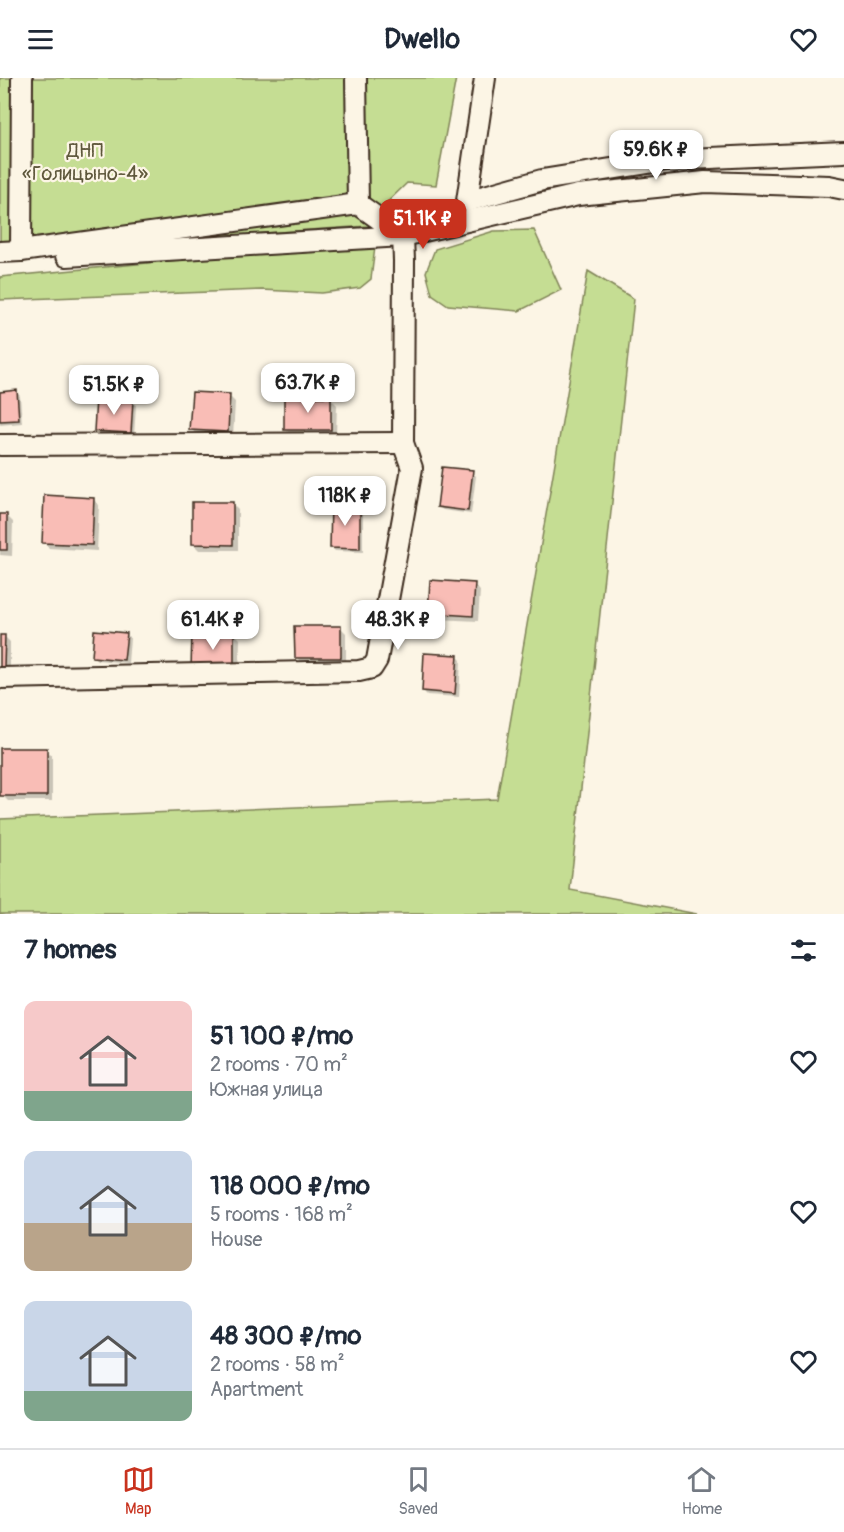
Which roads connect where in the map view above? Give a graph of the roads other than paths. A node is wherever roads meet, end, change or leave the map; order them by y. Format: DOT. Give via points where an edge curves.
graph roads {
  1 [pos="22,78"];
  2 [pos="356,78"];
  3 [pos="485,78"];
  4 [pos="844,152"];
  5 [pos="844,189"];
  6 [pos="358,204"];
  7 [pos="403,236"];
  8 [pos="21,251"];
  9 [pos="0,252"];
  10 [pos="0,261"];
  11 [pos="403,443"];
  12 [pos="0,445"];
  13 [pos="0,678"];
  1 -- 8 [label="street"];
  2 -- 6 [label="street"];
  3 -- 4 [label="street" via="467,201 542,180 667,160"];
  5 -- 7 [label="street" via="705,182 578,195"];
  6 -- 7 [label="street"];
  6 -- 8 [label="street"];
  7 -- 10 [label="street"];
  7 -- 11 [label="street"];
  8 -- 9 [label="street"];
  11 -- 12 [label="street"];
  11 -- 13 [label="street" via="411,468 377,660 372,668"];
}
